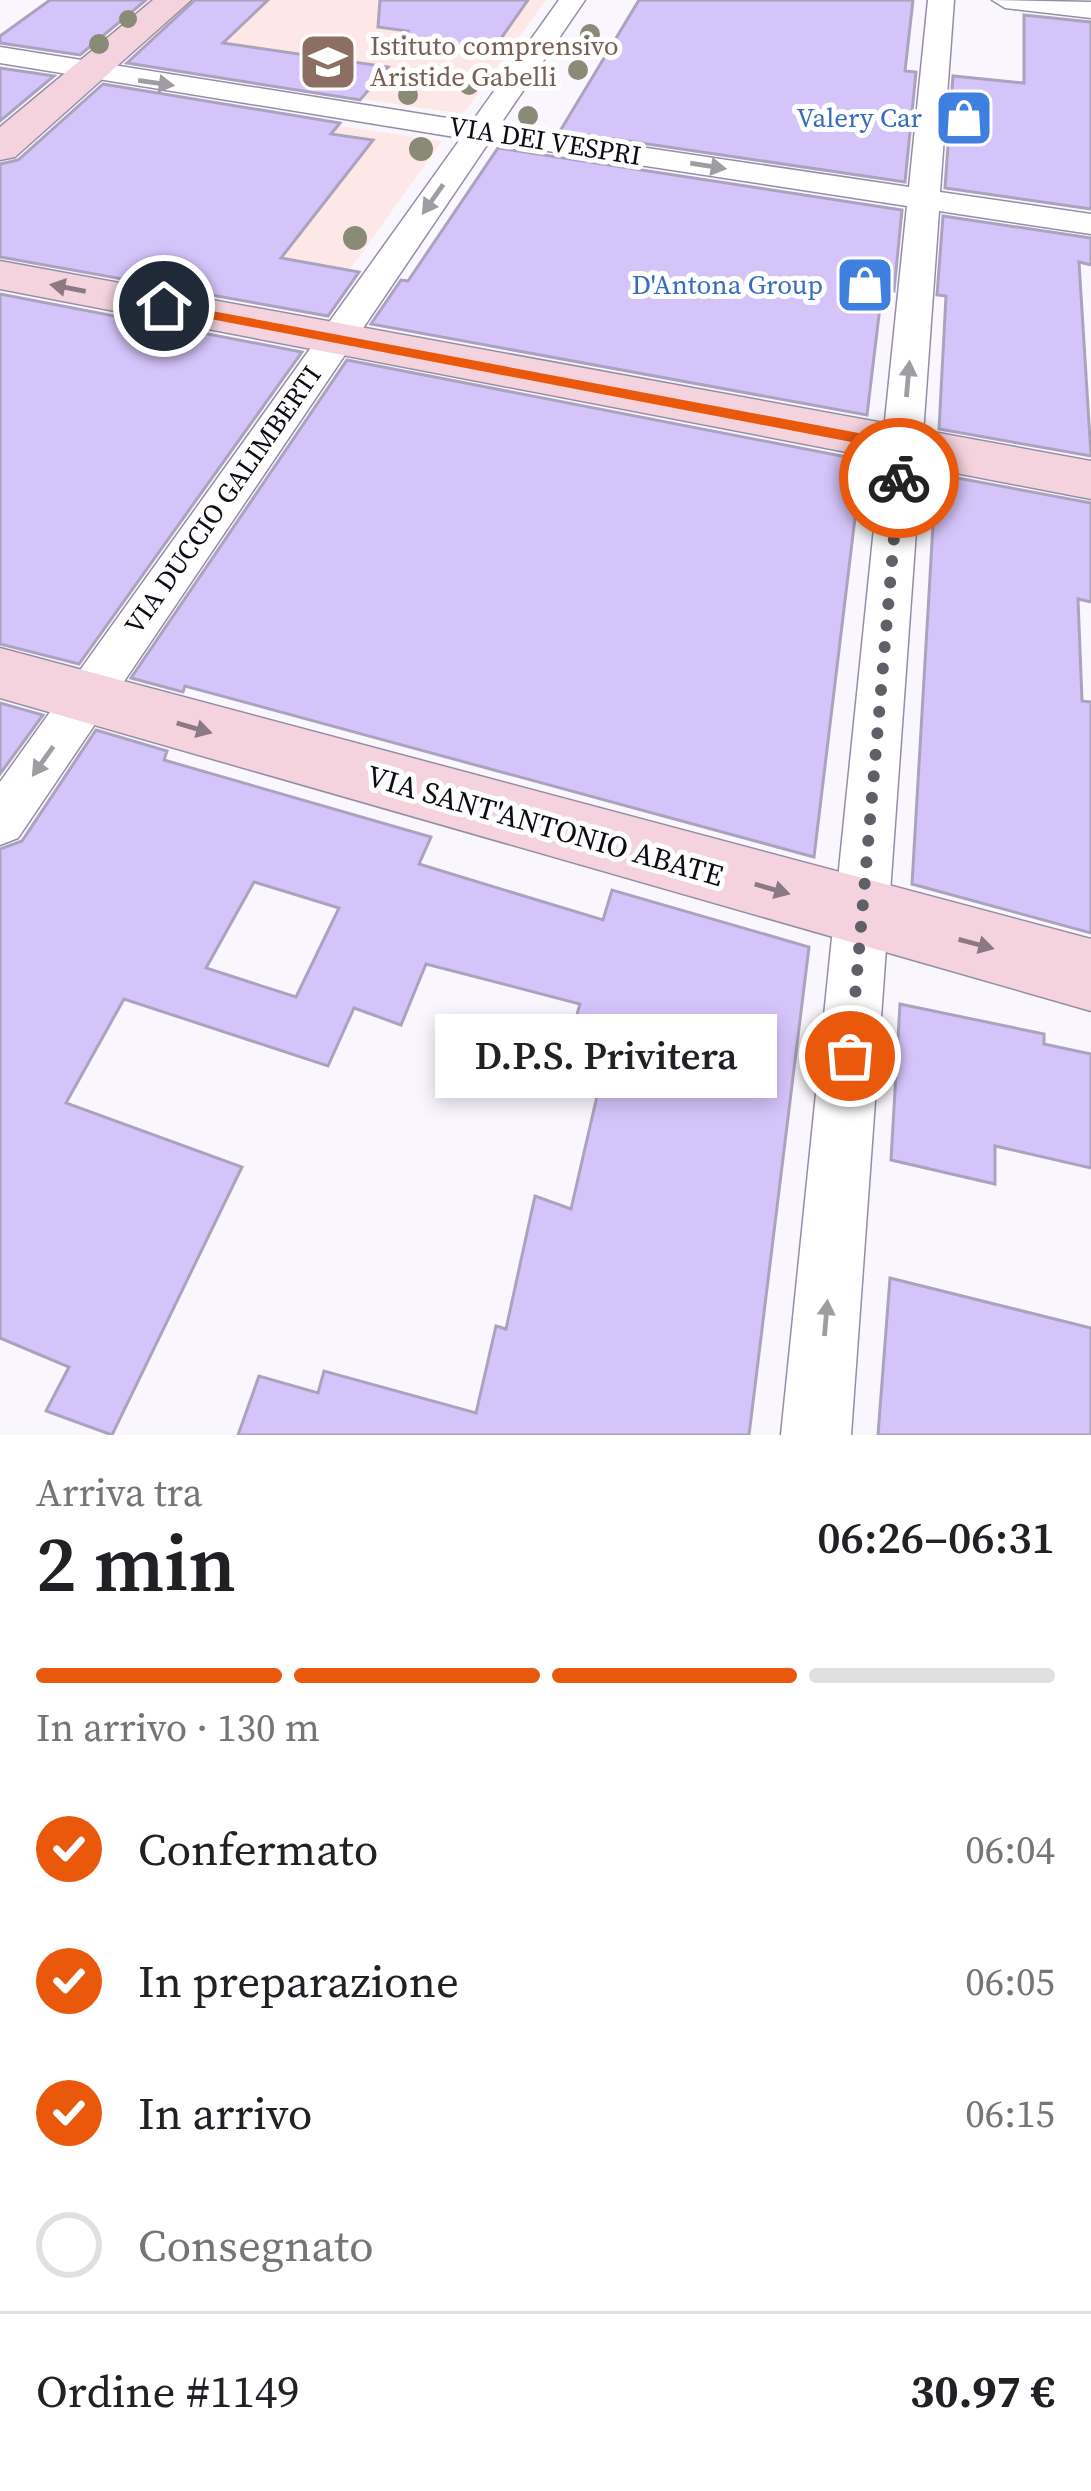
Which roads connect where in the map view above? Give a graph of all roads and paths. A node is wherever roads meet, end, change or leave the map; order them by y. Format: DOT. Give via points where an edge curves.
graph roads {
  1 [pos="173,0"];
  2 [pos="572,0"];
  3 [pos="941,0"];
  4 [pos="1005,0"];
  5 [pos="1091,10"];
  6 [pos="0,56"];
  7 [pos="87,74"];
  8 [pos="482,131"];
  9 [pos="0,148"];
  10 [pos="925,199"];
  11 [pos="1091,224"];
  12 [pos="0,275"];
  13 [pos="335,338"];
  14 [pos="901,446"];
  15 [pos="1091,480"];
  16 [pos="0,674"];
  17 [pos="86,698"];
  18 [pos="0,823"];
  19 [pos="863,914"];
  20 [pos="1091,975"];
  21 [pos="816,1435"];
  1 -- 7 [label="street"];
  2 -- 8 [label="street, VIA DUCCIO GALIMBERTI"];
  3 -- 10 [label="street"];
  4 -- 5 [label="street"];
  6 -- 7 [label="street, VIA DEI VESPRI"];
  7 -- 8 [label="street, VIA DEI VESPRI, one-way"];
  7 -- 9 [label="street"];
  8 -- 10 [label="street, VIA DEI VESPRI, one-way"];
  8 -- 13 [label="street, VIA DUCCIO GALIMBERTI, one-way"];
  10 -- 11 [label="street, VIA DEI VESPRI"];
  14 -- 10 [label="street, one-way"];
  13 -- 12 [label="street, one-way"];
  13 -- 14 [label="street"];
  13 -- 17 [label="street, VIA DUCCIO GALIMBERTI"];
  14 -- 15 [label="street"];
  14 -- 19 [label="street"];
  16 -- 17 [label="street, VIA SANT'ANTONIO ABATE"];
  17 -- 18 [label="street, VIA DUCCIO GALIMBERTI, one-way"];
  17 -- 19 [label="street, VIA SANT'ANTONIO ABATE, one-way"];
  19 -- 20 [label="street, VIA SANT'ANTONIO ABATE, one-way"];
  21 -- 19 [label="street, one-way"];
}
